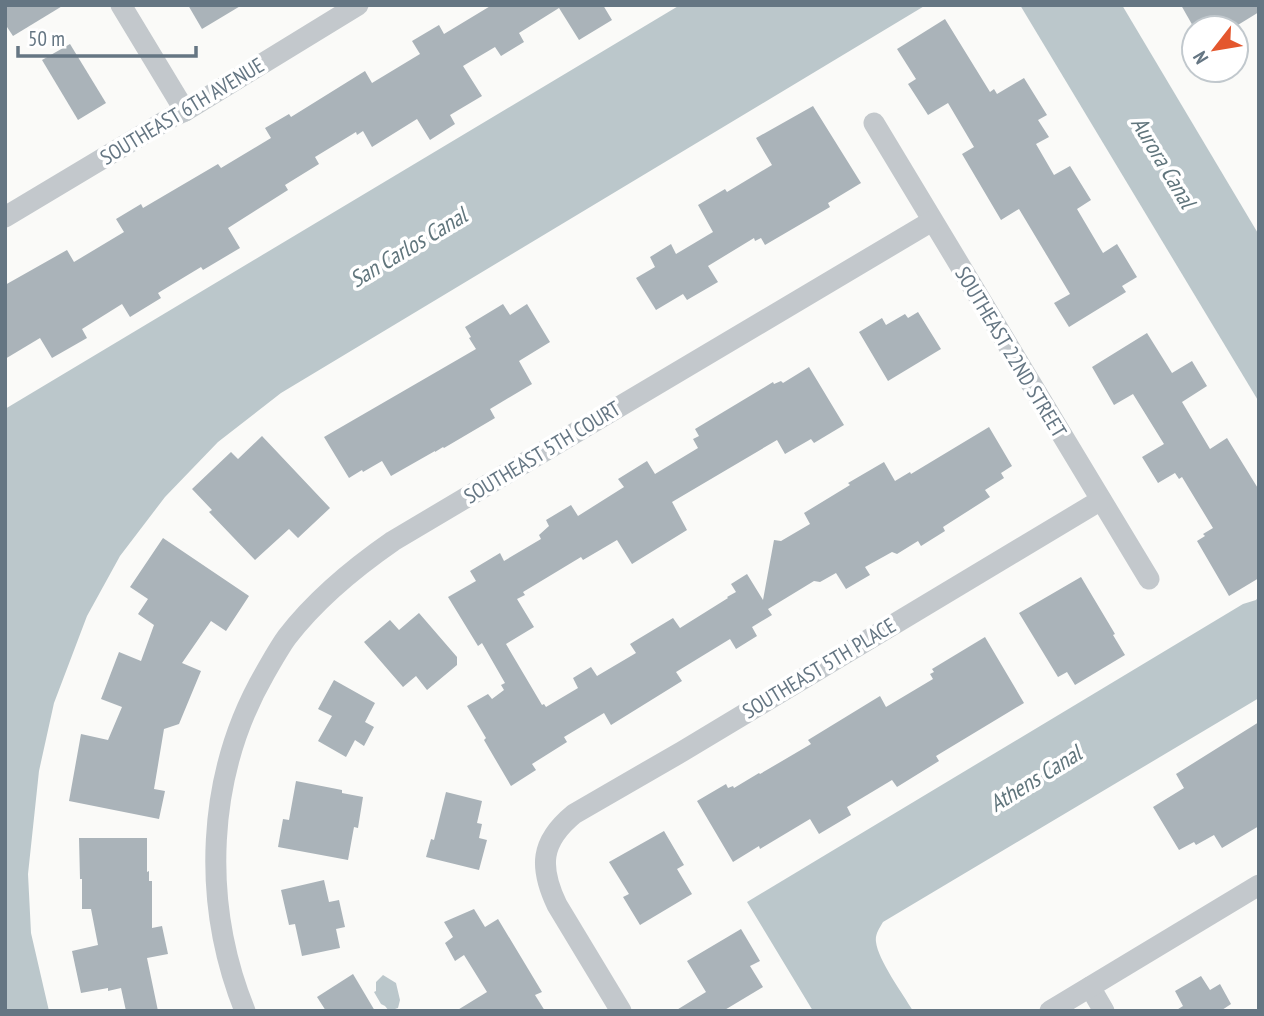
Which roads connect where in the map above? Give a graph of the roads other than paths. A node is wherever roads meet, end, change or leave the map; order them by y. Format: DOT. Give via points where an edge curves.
graph roads {
  1 [pos="121,5"];
  2 [pos="358,5"];
  3 [pos="185,111"];
  4 [pos="874,123"];
  5 [pos="5,216"];
  6 [pos="932,221"];
  7 [pos="1101,500"];
  8 [pos="1149,579"];
  9 [pos="1259,885"];
  10 [pos="1090,987"];
  11 [pos="245,1011"];
  12 [pos="621,1011"];
  13 [pos="1050,1011"];
  14 [pos="1104,1011"];
  1 -- 3 [label="street"];
  2 -- 3 [label="street, SOUTHEAST 6TH AVENUE"];
  3 -- 5 [label="street, SOUTHEAST 6TH AVENUE"];
  4 -- 6 [label="street, SOUTHEAST 22ND STREET"];
  6 -- 7 [label="street, SOUTHEAST 22ND STREET"];
  6 -- 11 [label="street, SOUTHEAST 5TH COURT" via="393,541 328,591 287,637 241,724 229,759 217,825 217,909 224,949"];
  7 -- 8 [label="street, SOUTHEAST 22ND STREET"];
  7 -- 12 [label="street, SOUTHEAST 5TH PLACE" via="574,814 554,833 545,860 549,888"];
  9 -- 10 [label="street"];
  10 -- 13 [label="street"];
  10 -- 14 [label="street"];
}
